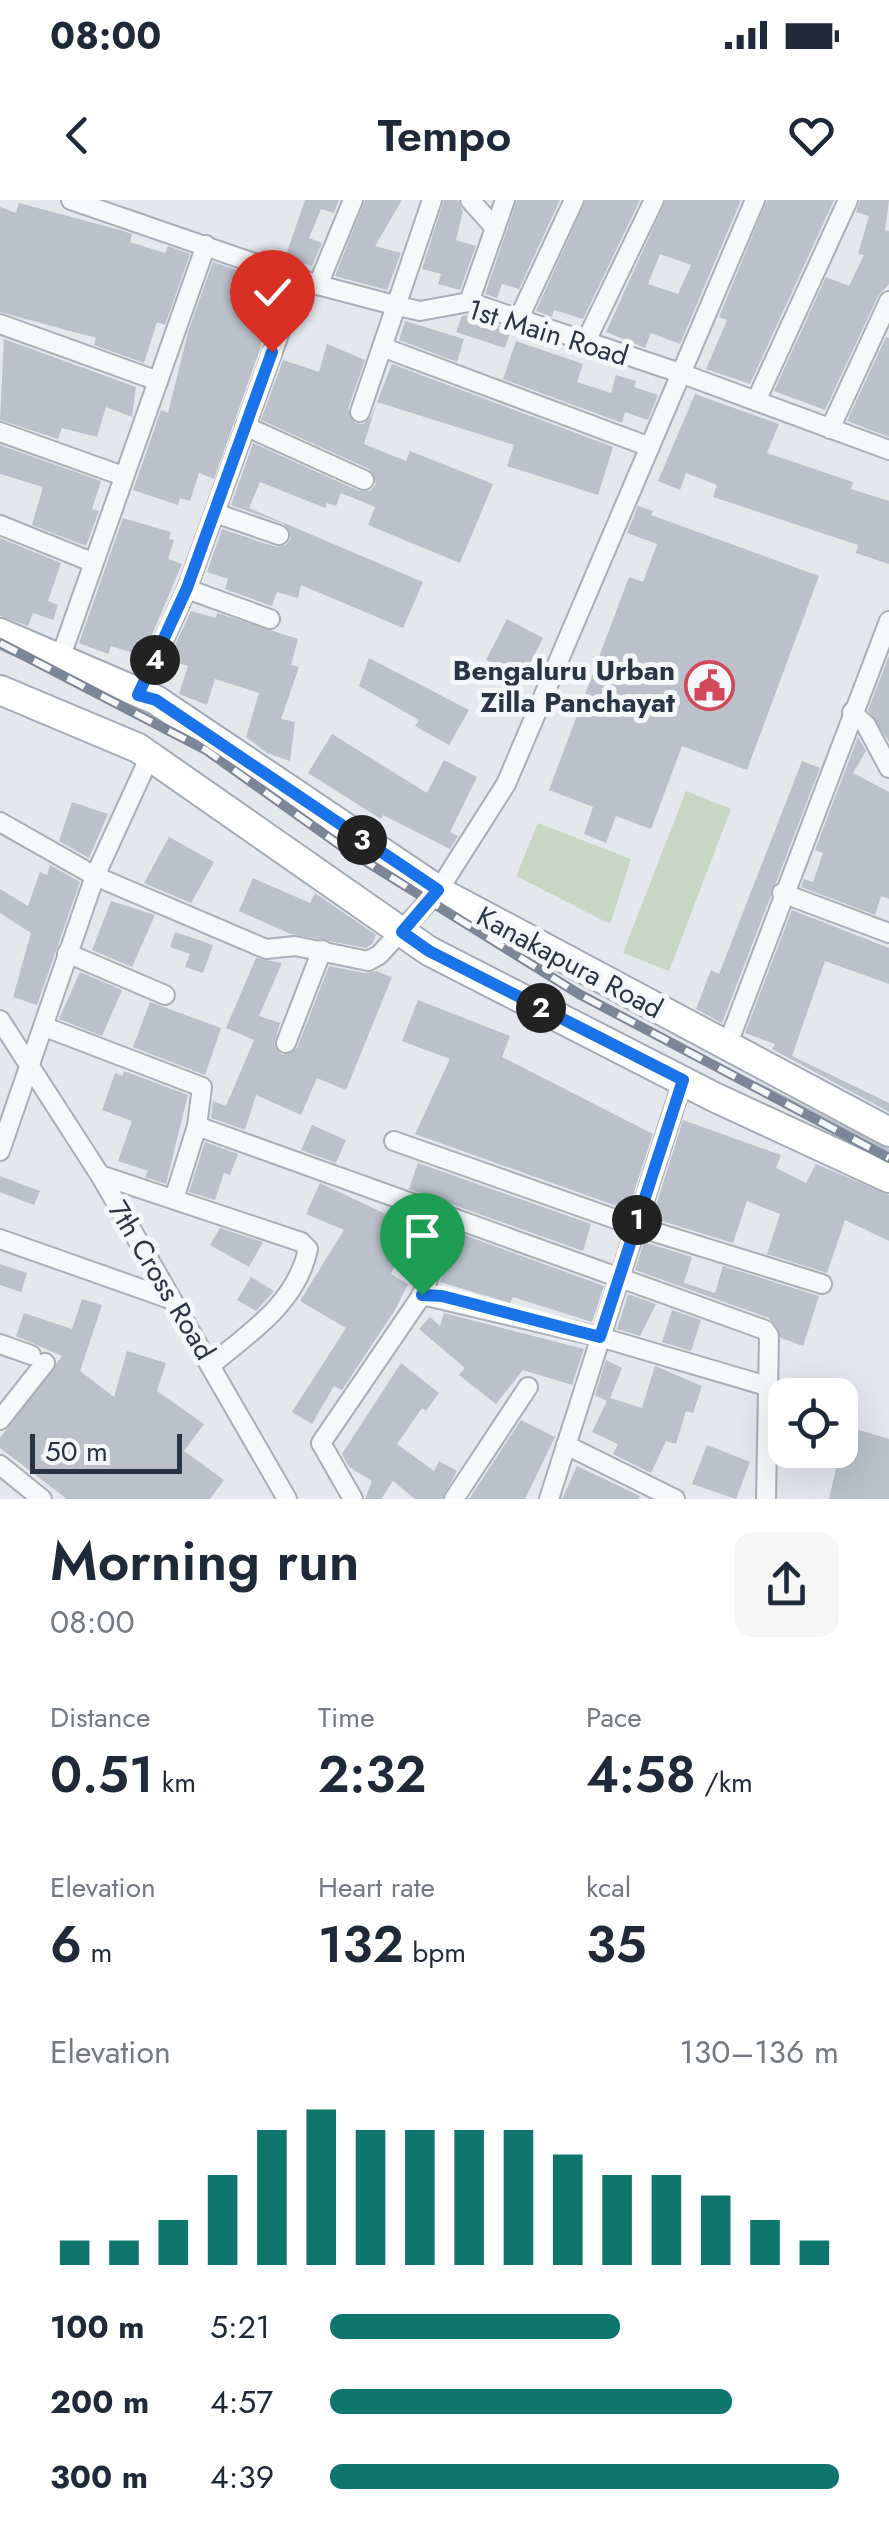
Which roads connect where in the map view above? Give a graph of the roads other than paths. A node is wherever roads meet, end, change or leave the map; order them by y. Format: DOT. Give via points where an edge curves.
graph roads {
  1 [pos="71,200"];
  2 [pos="354,200"];
  3 [pos="432,200"];
  4 [pos="470,200"];
  5 [pos="505,200"];
  6 [pos="574,200"];
  7 [pos="654,200"];
  8 [pos="755,200"];
  9 [pos="848,200"];
  10 [pos="105,205"];
  11 [pos="494,228"];
  12 [pos="206,245"];
  13 [pos="299,278"];
  14 [pos="318,285"];
  15 [pos="889,300"];
  16 [pos="469,302"];
  17 [pos="398,306"];
  18 [pos="519,318"];
  19 [pos="0,324"];
  20 [pos="586,341"];
  21 [pos="382,347"];
  22 [pos="680,373"];
  23 [pos="158,382"];
  24 [pos="756,401"];
  25 [pos="360,412"];
  26 [pos="245,426"];
  27 [pos="830,429"];
  28 [pos="0,432"];
  29 [pos="650,448"];
  30 [pos="889,450"];
  31 [pos="123,476"];
  32 [pos="364,480"];
  33 [pos="215,513"];
  34 [pos="0,526"];
  35 [pos="279,534"];
  36 [pos="92,562"];
  37 [pos="187,588"];
  38 [pos="270,619"];
  39 [pos="889,621"];
  40 [pos="0,633"];
  41 [pos="62,656"];
  42 [pos="0,690"];
  43 [pos="138,695"];
  44 [pos="852,712"];
  45 [pos="150,756"];
  46 [pos="889,768"];
  47 [pos="0,822"];
  48 [pos="95,876"];
  49 [pos="438,890"];
  50 [pos="782,894"];
  51 [pos="402,932"];
  52 [pos="889,932"];
  53 [pos="322,950"];
  54 [pos="67,953"];
  55 [pos="165,995"];
  56 [pos="0,1020"];
  57 [pos="44,1027"];
  58 [pos="286,1044"];
  59 [pos="727,1046"];
  60 [pos="31,1066"];
  61 [pos="683,1080"];
  62 [pos="196,1126"];
  63 [pos="889,1132"];
  64 [pos="394,1141"];
  65 [pos="1,1146"];
  66 [pos="100,1175"];
  67 [pos="889,1178"];
  68 [pos="174,1198"];
  69 [pos="451,1220"];
  70 [pos="636,1226"];
  71 [pos="0,1238"];
  72 [pos="618,1281"];
  73 [pos="822,1284"];
  74 [pos="422,1295"];
  75 [pos="168,1298"];
  76 [pos="600,1337"];
  77 [pos="0,1344"];
  78 [pos="212,1364"];
  79 [pos="770,1378"];
  80 [pos="768,1386"];
  81 [pos="528,1387"];
  82 [pos="0,1420"];
  83 [pos="768,1443"];
  84 [pos="566,1445"];
  85 [pos="0,1465"];
  86 [pos="38,1498"];
  87 [pos="287,1499"];
  88 [pos="352,1499"];
  89 [pos="454,1499"];
  90 [pos="549,1499"];
  91 [pos="675,1499"];
  92 [pos="766,1499"];
  1 -- 10 [label="street, 1st Main Road"];
  2 -- 14 [label="street"];
  3 -- 17 [label="street"];
  4 -- 11 [label="street"];
  5 -- 11 [label="street"];
  6 -- 18 [label="street"];
  7 -- 20 [label="street"];
  8 -- 22 [label="street"];
  9 -- 24 [label="street"];
  10 -- 12 [label="street, 1st Main Road"];
  11 -- 16 [label="street"];
  12 -- 13 [label="street, 1st Main Road"];
  12 -- 23 [label="street"];
  13 -- 14 [label="street, 1st Main Road"];
  13 -- 26 [label="street"];
  14 -- 17 [label="street, 1st Main Road"];
  15 -- 27 [label="street"];
  16 -- 17 [label="street, 1st Main Road" via="420,311"];
  16 -- 18 [label="street, 1st Main Road"];
  17 -- 21 [label="street"];
  18 -- 20 [label="street, 1st Main Road"];
  19 -- 23 [label="street"];
  20 -- 22 [label="street, 1st Main Road"];
  21 -- 25 [label="street"];
  21 -- 29 [label="street"];
  22 -- 24 [label="street, 1st Main Road"];
  22 -- 29 [label="street"];
  23 -- 31 [label="street"];
  24 -- 27 [label="street, 1st Main Road"];
  26 -- 32 [label="street"];
  26 -- 33 [label="street"];
  27 -- 30 [label="street, 1st Main Road"];
  28 -- 31 [label="street"];
  29 -- 49 [label="street" via="506,784"];
  31 -- 36 [label="street"];
  33 -- 35 [label="street"];
  33 -- 37 [label="street"];
  34 -- 36 [label="street"];
  36 -- 41 [label="street"];
  37 -- 38 [label="street"];
  37 -- 43 [label="street"];
  39 -- 44 [label="street"];
  40 -- 41 [label="main road, Kanakapura Road"];
  41 -- 43 [label="main road, Kanakapura Road"];
  42 -- 45 [label="main road, Kanakapura Road"];
  43 -- 49 [label="main road, Kanakapura Road" via="156,700"];
  44 -- 46 [label="street"];
  44 -- 50 [label="street"];
  45 -- 48 [label="street"];
  45 -- 51 [label="main road, Kanakapura Road"];
  47 -- 48 [label="street"];
  48 -- 53 [label="street" via="266,949"];
  48 -- 54 [label="street"];
  49 -- 51 [label="street"];
  49 -- 59 [label="main road, Kanakapura Road"];
  50 -- 52 [label="street"];
  50 -- 59 [label="street"];
  51 -- 53 [label="street" via="368,961"];
  51 -- 61 [label="main road, Kanakapura Road"];
  53 -- 58 [label="street"];
  54 -- 55 [label="street"];
  54 -- 57 [label="street"];
  56 -- 60 [label="street, 7th Cross Road"];
  57 -- 60 [label="street"];
  57 -- 62 [label="street" via="195,1082 205,1094"];
  59 -- 63 [label="main road, Kanakapura Road"];
  60 -- 65 [label="street"];
  60 -- 66 [label="street, 7th Cross Road"];
  61 -- 67 [label="main road, Kanakapura Road"];
  61 -- 70 [label="street"];
  62 -- 68 [label="street"];
  62 -- 69 [label="street"];
  64 -- 70 [label="street"];
  66 -- 68 [label="street"];
  66 -- 75 [label="street, 7th Cross Road"];
  68 -- 78 [label="street" via="308,1249 276,1313"];
  69 -- 72 [label="street"];
  69 -- 74 [label="street"];
  70 -- 72 [label="street"];
  70 -- 73 [label="street"];
  71 -- 75 [label="street"];
  72 -- 76 [label="street"];
  72 -- 79 [label="street" via="765,1330"];
  74 -- 76 [label="street"];
  74 -- 88 [label="street" via="322,1443"];
  75 -- 78 [label="street, 7th Cross Road"];
  76 -- 80 [label="street"];
  76 -- 84 [label="street"];
  77 -- 82 [label="street" via="38,1359"];
  78 -- 87 [label="street, 7th Cross Road"];
  81 -- 89 [label="street"];
  83 -- 92 [label="street"];
  84 -- 90 [label="street"];
  84 -- 91 [label="street"];
  85 -- 86 [label="street"];
}
